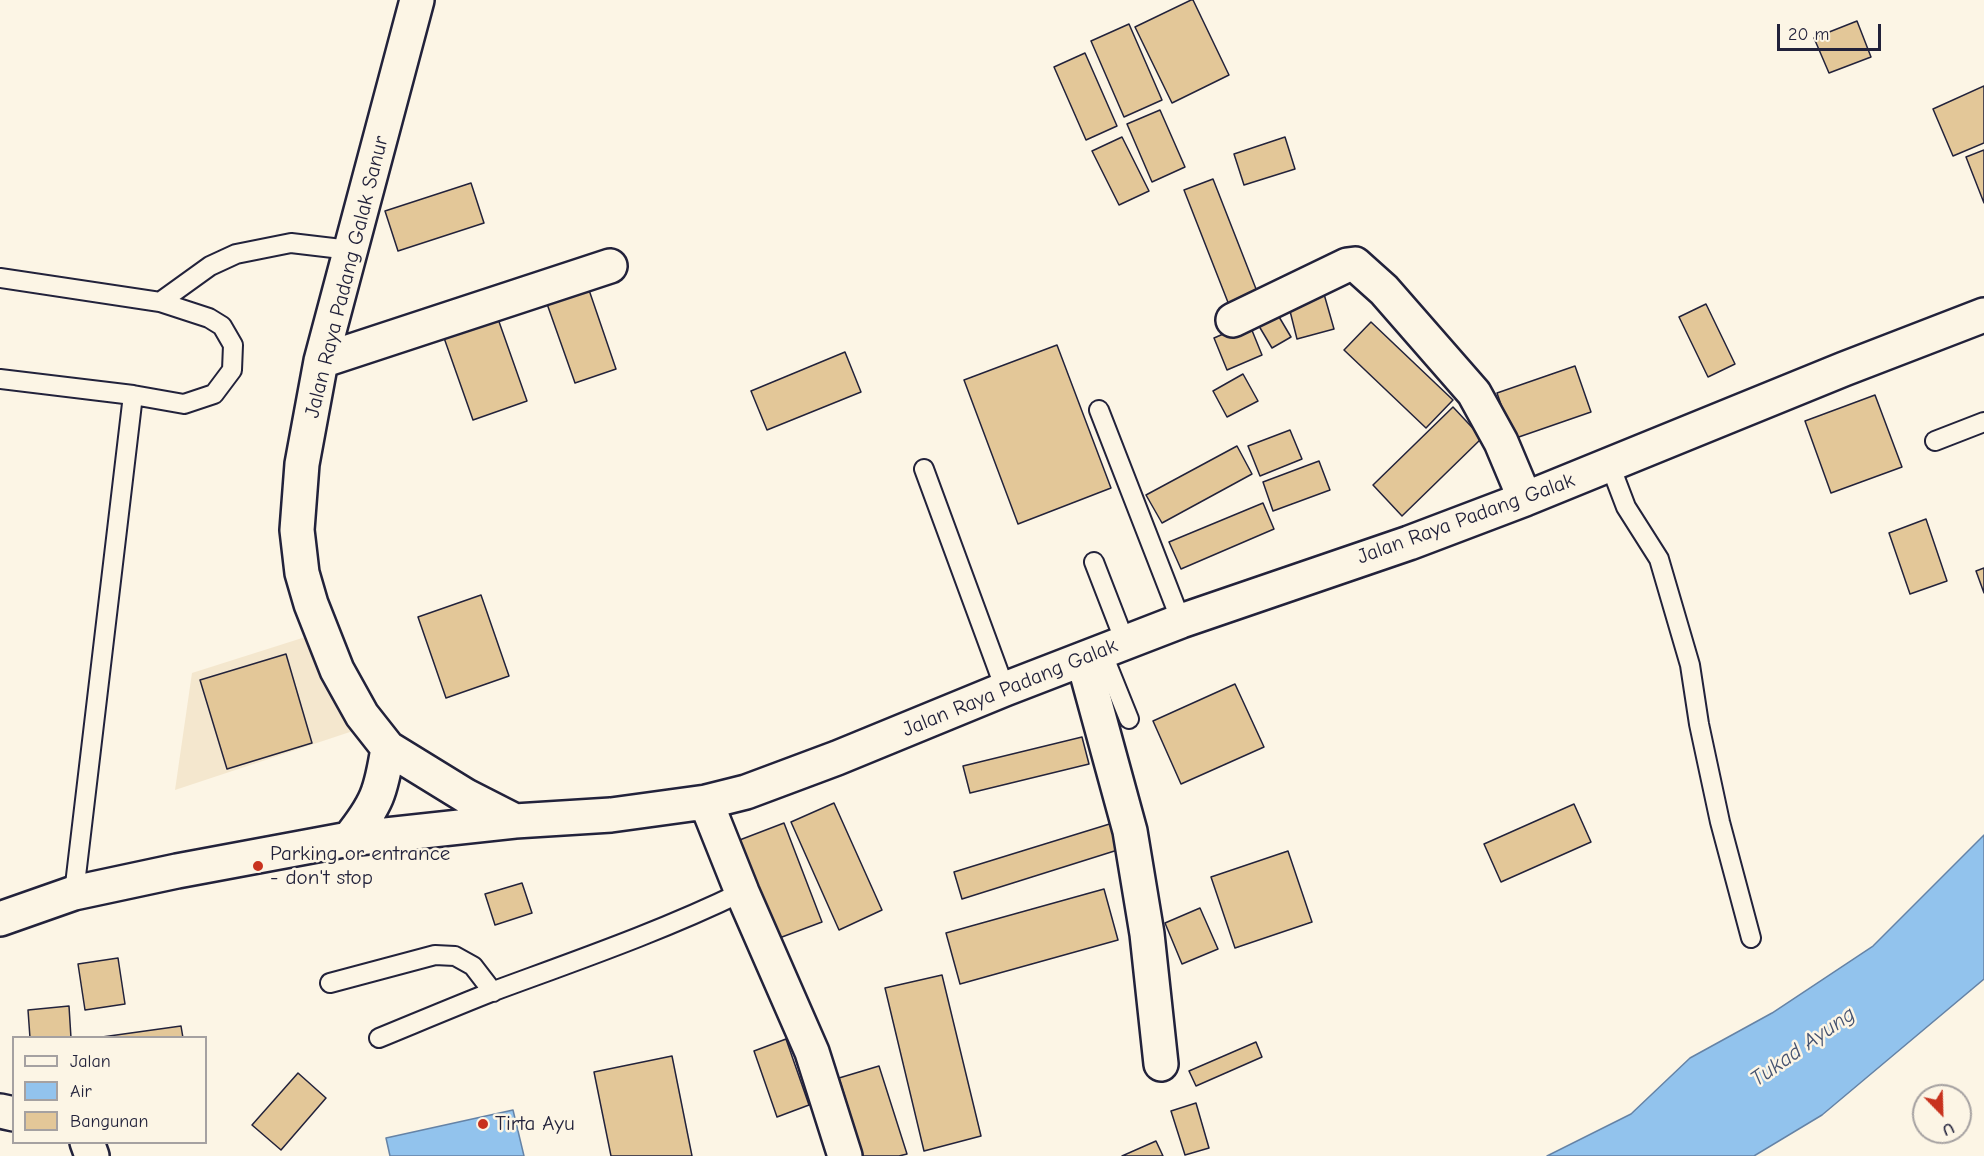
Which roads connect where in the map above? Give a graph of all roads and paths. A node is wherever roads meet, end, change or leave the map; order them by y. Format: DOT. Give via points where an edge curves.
graph roads {
  1 [pos="417,0"];
  2 [pos="350,250"];
  3 [pos="610,266"];
  4 [pos="0,278"];
  5 [pos="160,302"];
  6 [pos="1983,318"];
  7 [pos="1233,320"];
  8 [pos="321,361"];
  9 [pos="0,379"];
  10 [pos="133,395"];
  11 [pos="1099,410"];
  12 [pos="1984,422"];
  13 [pos="1935,441"];
  14 [pos="1610,465"];
  15 [pos="924,469"];
  16 [pos="1525,499"];
  17 [pos="1094,562"];
  18 [pos="1181,621"];
  19 [pos="1103,651"];
  20 [pos="1005,689"];
  21 [pos="1130,719"];
  22 [pos="388,748"];
  23 [pos="706,802"];
  24 [pos="515,821"];
  25 [pos="349,839"];
  26 [pos="742,892"];
  27 [pos="74,893"];
  28 [pos="0,919"];
  29 [pos="1751,938"];
  30 [pos="330,983"];
  31 [pos="492,992"];
  32 [pos="379,1038"];
  33 [pos="1161,1064"];
  34 [pos="845,1156"];
  1 -- 2 [label="street, Jalan Raya Padang Galak Sanur"];
  2 -- 5 [label="lane" via="291,243 236,254 210,266"];
  2 -- 8 [label="street, Jalan Raya Padang Galak Sanur"];
  3 -- 8 [label="street"];
  4 -- 5 [label="lane"];
  5 -- 10 [label="lane" via="222,326 233,345 232,370 214,394 184,404"];
  6 -- 14 [label="street, Jalan Raya Padang Galak" via="1844,369"];
  7 -- 16 [label="street" via="1355,264 1384,290 1474,393 1501,442"];
  8 -- 22 [label="street, Jalan Raya Padang Galak Sanur" via="302,464 297,530 302,573 337,670 362,715"];
  9 -- 10 [label="lane"];
  10 -- 27 [label="lane"];
  11 -- 18 [label="lane"];
  12 -- 13 [label="lane"];
  14 -- 16 [label="street, Jalan Raya Padang Galak"];
  14 -- 29 [label="lane" via="1626,507 1659,559 1690,665 1711,785"];
  15 -- 20 [label="lane"];
  16 -- 18 [label="street, Jalan Raya Padang Galak"];
  17 -- 19 [label="lane"];
  18 -- 19 [label="street, Jalan Raya Padang Galak"];
  19 -- 20 [label="street, Jalan Raya Padang Galak"];
  19 -- 21 [label="lane"];
  19 -- 33 [label="street" via="1147,934"];
  20 -- 23 [label="street, Jalan Raya Padang Galak" via="837,758 746,792"];
  22 -- 24 [label="street, Jalan Raya Padang Galak Sanur"];
  22 -- 25 [label="street" via="380,792"];
  23 -- 24 [label="street, Jalan Raya Padang Galak" via="611,815"];
  23 -- 26 [label="street"];
  24 -- 25 [label="street, Jalan Raya Padang Galak"];
  25 -- 27 [label="street, Jalan Raya Padang Galak"];
  26 -- 31 [label="lane" via="597,954"];
  26 -- 34 [label="street" via="812,1052"];
  27 -- 28 [label="street, Jalan Raya Padang Galak"];
  30 -- 31 [label="lane" via="435,954 455,956 473,966"];
  31 -- 32 [label="lane"];
}
